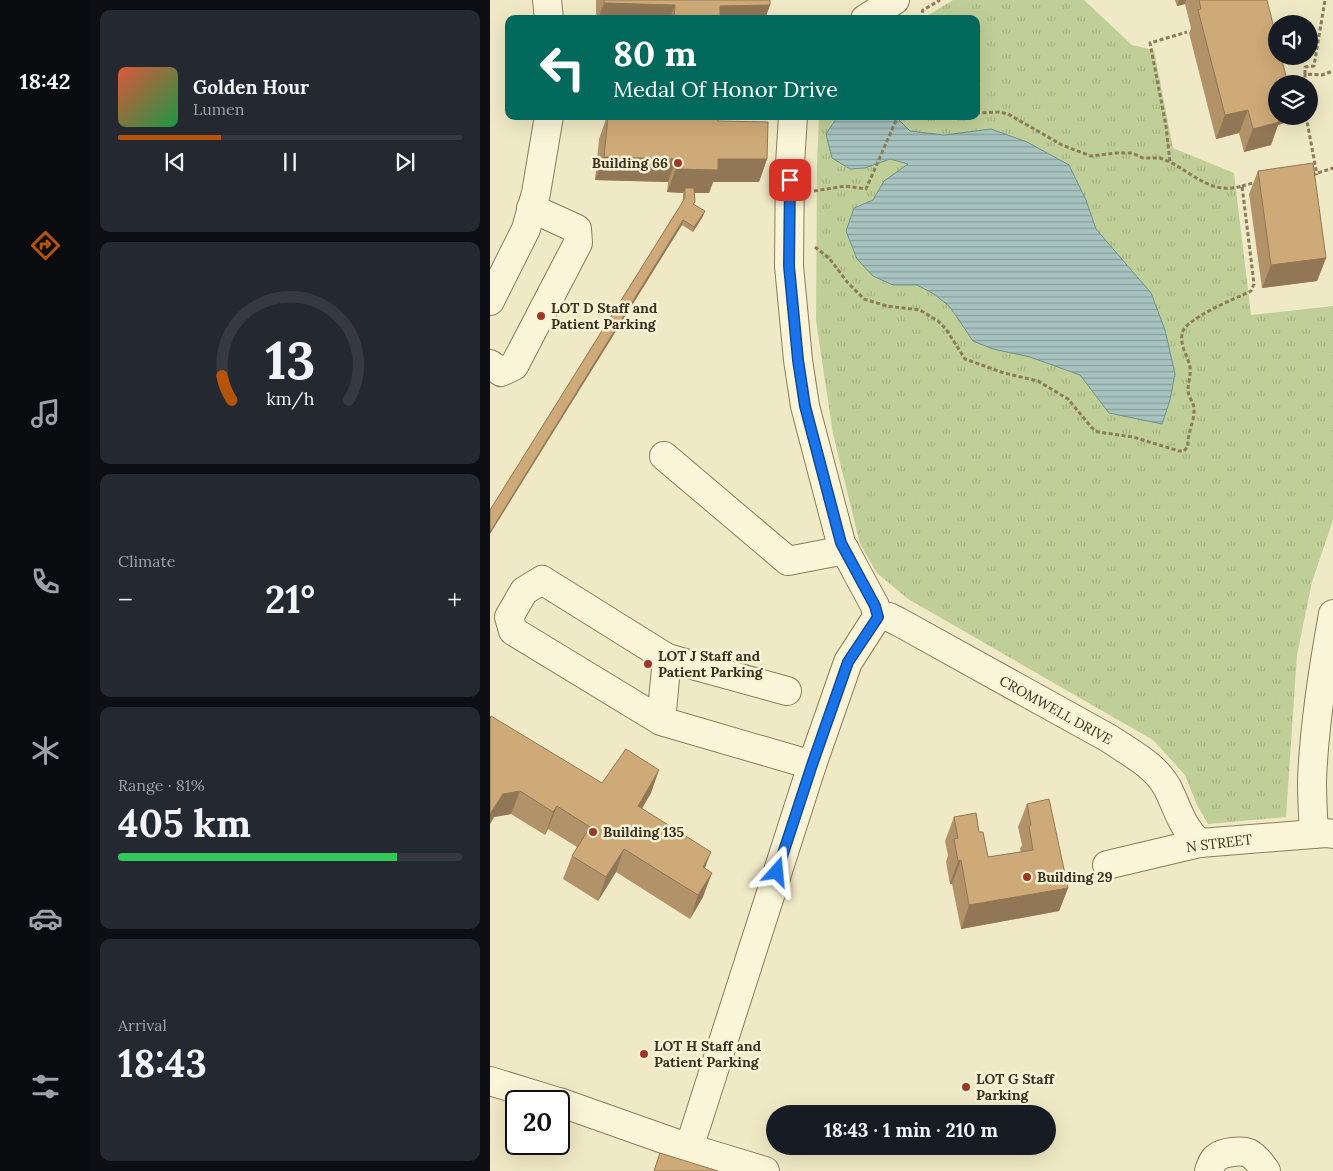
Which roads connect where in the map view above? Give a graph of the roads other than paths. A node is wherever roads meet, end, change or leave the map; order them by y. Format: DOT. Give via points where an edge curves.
graph roads {
  1 [pos="547,0"];
  2 [pos="895,0"];
  3 [pos="549,15"];
  4 [pos="872,15"];
  5 [pos="548,120"];
  6 [pos="793,120"];
  7 [pos="531,208"];
  8 [pos="490,301"];
  9 [pos="490,364"];
  10 [pos="664,456"];
  11 [pos="845,550"];
  12 [pos="1333,614"];
  13 [pos="878,617"];
  14 [pos="666,658"];
  15 [pos="787,691"];
  16 [pos="661,721"];
  17 [pos="812,765"];
  18 [pos="1323,834"];
  19 [pos="1200,843"];
  20 [pos="1107,865"];
  21 [pos="490,1081"];
  22 [pos="519,1090"];
  23 [pos="570,1106"];
  24 [pos="689,1148"];
  25 [pos="765,1171"];
  26 [pos="1209,1171"];
  27 [pos="1266,1171"];
  1 -- 3 [label="street"];
  2 -- 4 [label="street"];
  5 -- 7 [label="street"];
  6 -- 11 [label="street" via="789,266 798,360 805,406"];
  7 -- 8 [label="street" via="526,229"];
  7 -- 9 [label="street" via="577,229 578,243 514,366 501,372"];
  10 -- 11 [label="street" via="788,561"];
  11 -- 13 [label="street"];
  12 -- 18 [label="street" via="1316,729 1312,781"];
  13 -- 17 [label="street" via="848,662"];
  13 -- 19 [label="street, CROMWELL DRIVE" via="889,617 899,622 1139,759 1166,786 1184,824"];
  14 -- 15 [label="street"];
  14 -- 16 [label="street"];
  14 -- 16 [label="street" via="542,580 524,591 509,617 513,630"];
  16 -- 17 [label="street"];
  17 -- 24 [label="street"];
  18 -- 19 [label="street, N STREET"];
  19 -- 20 [label="street, N STREET"];
  21 -- 22 [label="street"];
  23 -- 24 [label="street"];
  24 -- 25 [label="street"];
  26 -- 27 [label="street" via="1217,1156 1246,1152 1258,1159"];
}
